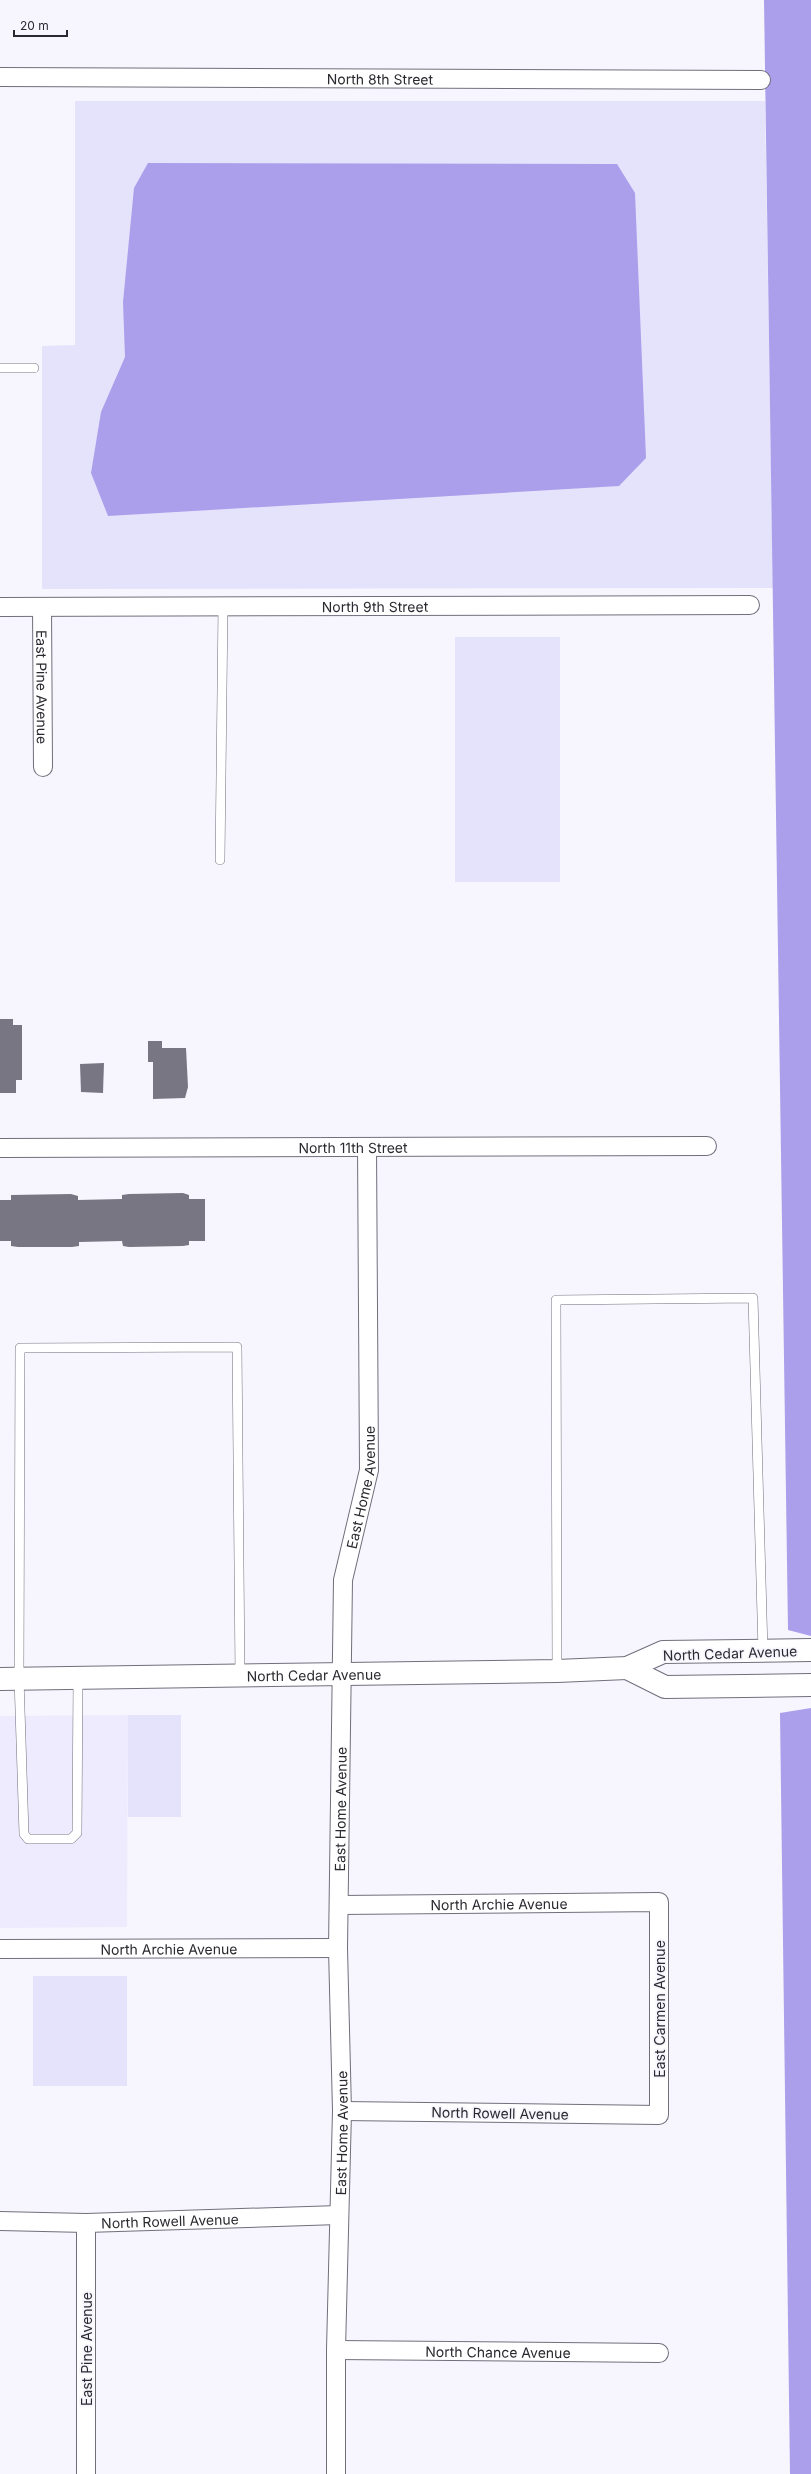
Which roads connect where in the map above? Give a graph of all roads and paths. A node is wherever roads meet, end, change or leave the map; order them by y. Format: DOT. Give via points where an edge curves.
graph roads {
  1 [pos="0,77"];
  2 [pos="760,80"];
  3 [pos="0,368"];
  4 [pos="34,368"];
  5 [pos="750,605"];
  6 [pos="223,606"];
  7 [pos="0,607"];
  8 [pos="42,607"];
  9 [pos="43,767"];
  10 [pos="220,860"];
  11 [pos="707,1146"];
  12 [pos="367,1147"];
  13 [pos="0,1148"];
  14 [pos="764,1651"];
  15 [pos="802,1651"];
  16 [pos="627,1668"];
  17 [pos="557,1671"];
  18 [pos="342,1673"];
  19 [pos="240,1675"];
  20 [pos="78,1678"];
  21 [pos="10,1679"];
  22 [pos="803,1685"];
  23 [pos="659,1902"];
  24 [pos="339,1905"];
  25 [pos="338,1948"];
  26 [pos="0,1949"];
  27 [pos="342,2111"];
  28 [pos="658,2115"];
  29 [pos="339,2215"];
  30 [pos="0,2221"];
  31 [pos="86,2223"];
  32 [pos="336,2350"];
  33 [pos="659,2353"];
  34 [pos="86,2474"];
  35 [pos="336,2474"];
  1 -- 2 [label="street, North 8th Street"];
  3 -- 4 [label="lane"];
  5 -- 6 [label="street, North 9th Street"];
  6 -- 8 [label="street, North 9th Street"];
  6 -- 10 [label="lane"];
  7 -- 8 [label="street, North 9th Street"];
  8 -- 9 [label="street, East Pine Avenue"];
  11 -- 12 [label="street, North 11th Street"];
  12 -- 13 [label="street, North 11th Street"];
  12 -- 18 [label="street, East Home Avenue" via="369,1470 343,1580"];
  14 -- 15 [label="main road, North Cedar Avenue"];
  14 -- 16 [label="main road, North Cedar Avenue" via="663,1652"];
  14 -- 17 [label="lane" via="753,1298 556,1300"];
  16 -- 17 [label="main road, North Cedar Avenue"];
  16 -- 22 [label="main road, North Cedar Avenue" via="665,1687"];
  17 -- 18 [label="main road, North Cedar Avenue"];
  18 -- 19 [label="main road, North Cedar Avenue"];
  18 -- 24 [label="street, East Home Avenue"];
  19 -- 20 [label="main road, North Cedar Avenue"];
  19 -- 21 [label="lane" via="237,1347 20,1348"];
  20 -- 21 [label="main road, North Cedar Avenue"];
  20 -- 21 [label="lane" via="77,1833 71,1839 28,1839 24,1834"];
  23 -- 24 [label="street, North Archie Avenue"];
  23 -- 28 [label="street, East Carmen Avenue"];
  24 -- 25 [label="street, East Home Avenue"];
  25 -- 26 [label="street, North Archie Avenue"];
  25 -- 27 [label="street, East Home Avenue"];
  27 -- 28 [label="street, North Rowell Avenue"];
  27 -- 29 [label="street, East Home Avenue"];
  29 -- 31 [label="street, North Rowell Avenue"];
  29 -- 32 [label="street, East Home Avenue"];
  30 -- 31 [label="street, North Rowell Avenue"];
  31 -- 34 [label="street, East Pine Avenue"];
  32 -- 33 [label="street, North Chance Avenue"];
  32 -- 35 [label="street, East Home Avenue"];
}
